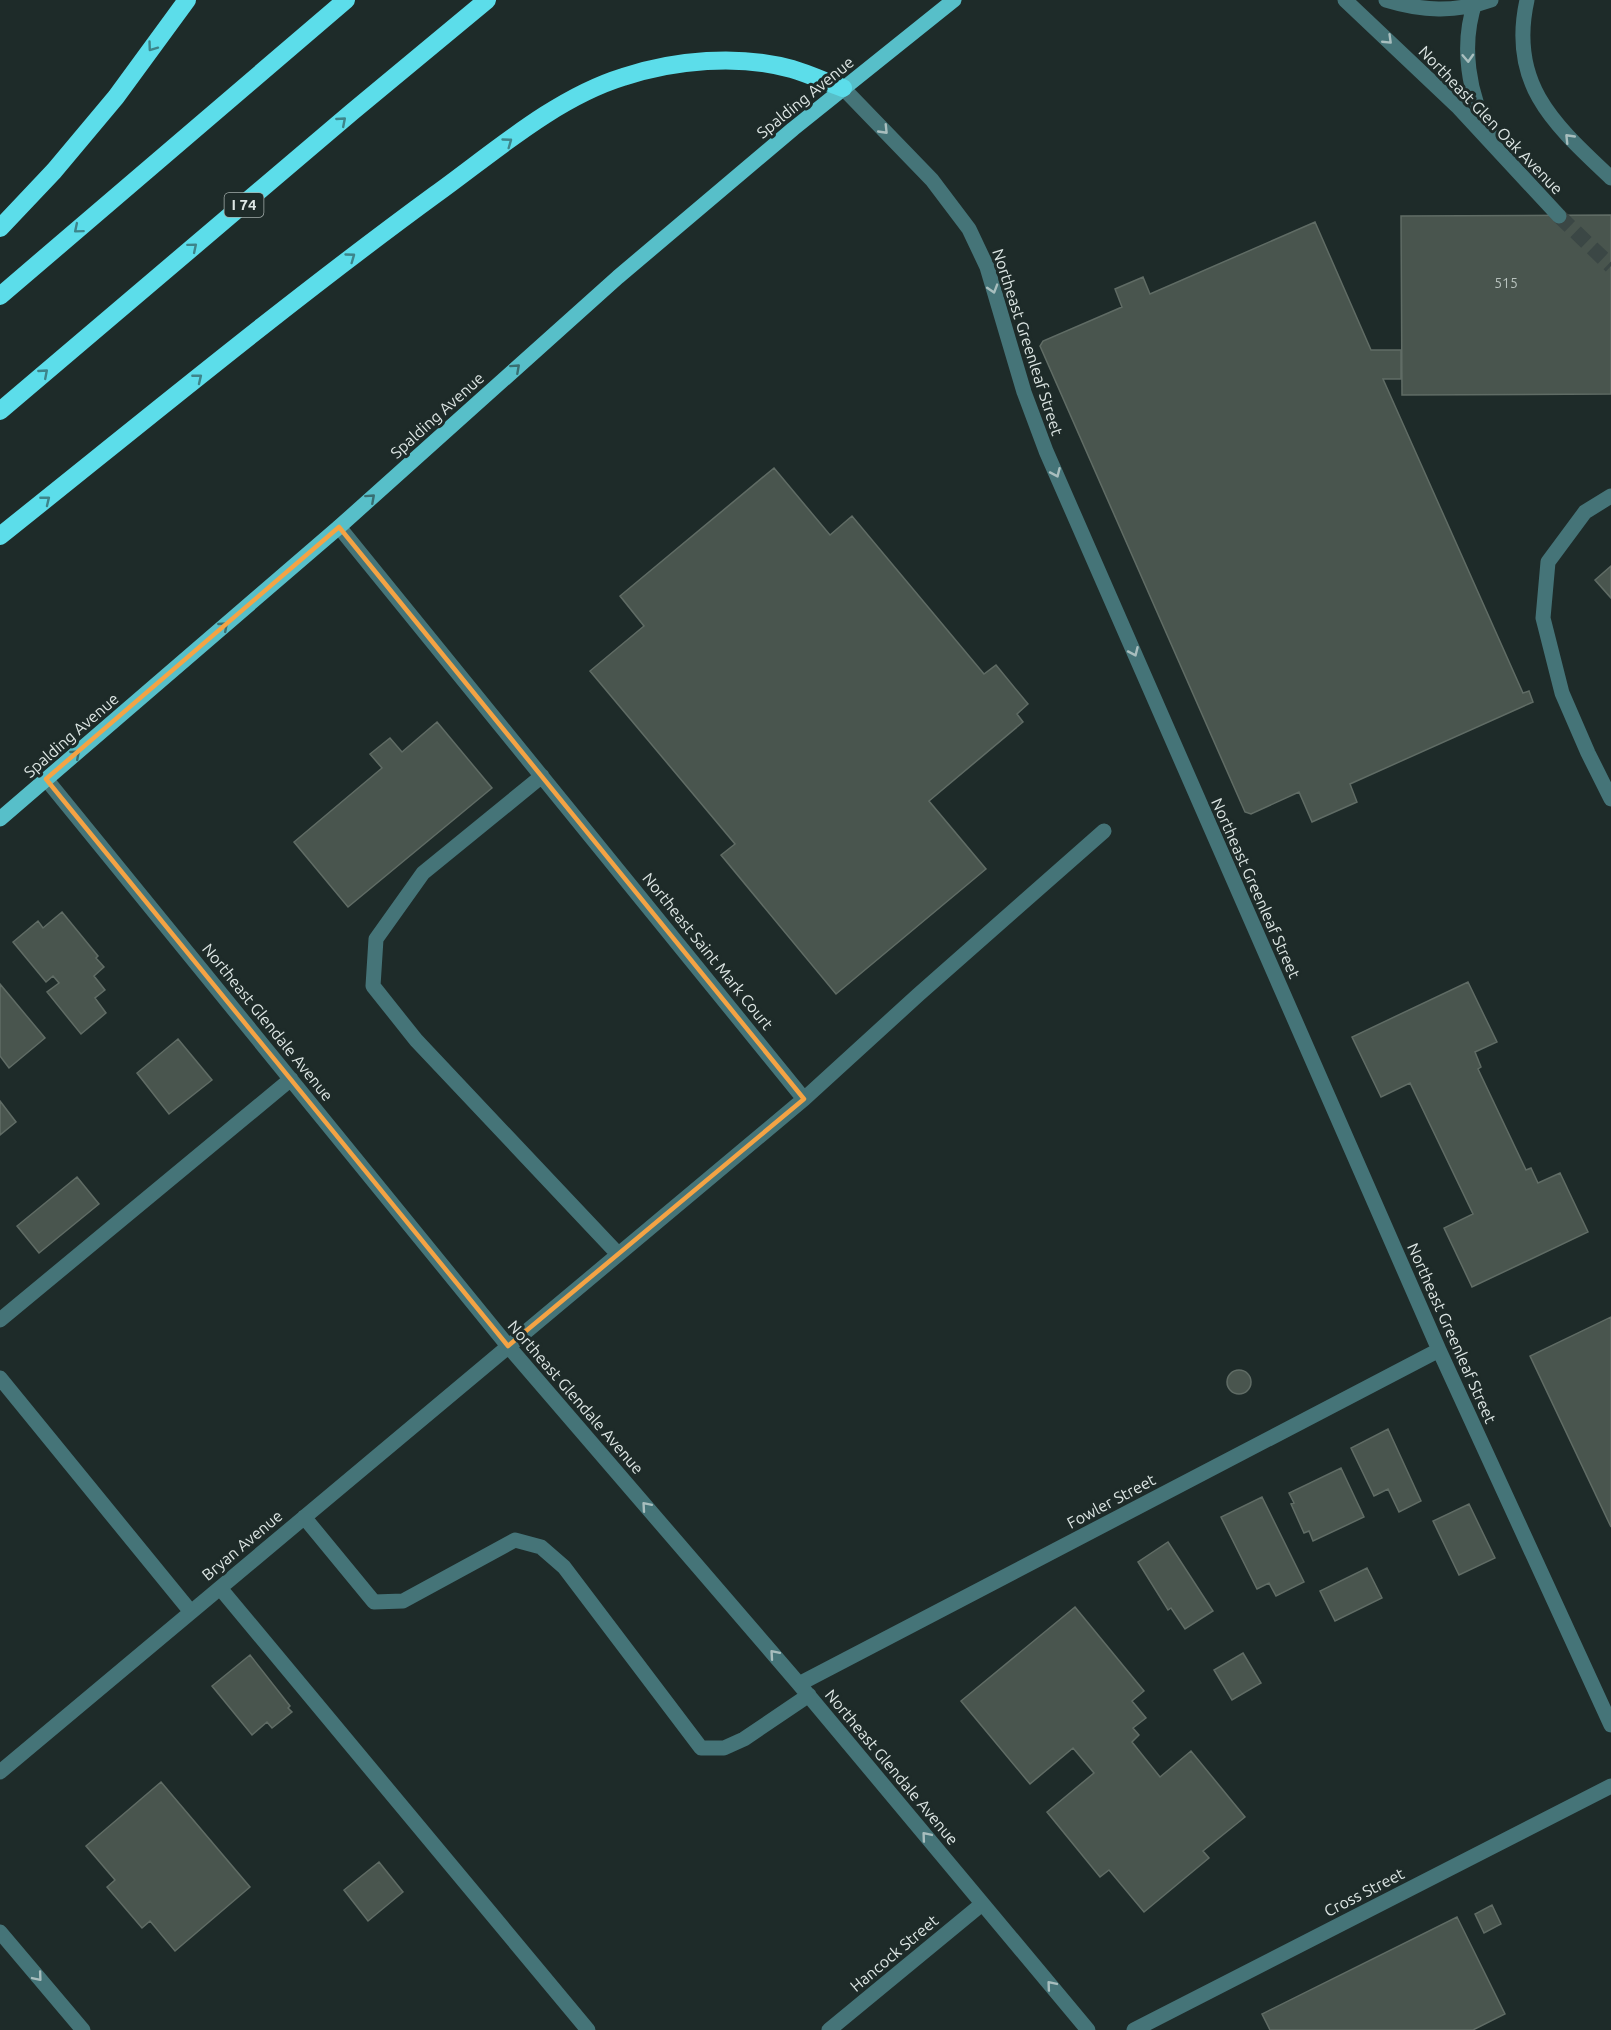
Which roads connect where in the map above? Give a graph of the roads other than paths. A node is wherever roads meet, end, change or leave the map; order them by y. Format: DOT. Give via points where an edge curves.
graph roads {
  1 [pos="187,0"];
  2 [pos="333,0"];
  3 [pos="346,0"];
  4 [pos="488,0"];
  5 [pos="954,0"];
  6 [pos="966,0"];
  7 [pos="1345,0"];
  8 [pos="1386,0"];
  9 [pos="1491,0"];
  10 [pos="1527,0"];
  11 [pos="1475,3"];
  12 [pos="900,42"];
  13 [pos="843,88"];
  14 [pos="1611,178"];
  15 [pos="110,202"];
  16 [pos="1548,205"];
  17 [pos="1559,216"];
  18 [pos="0,228"];
  19 [pos="0,296"];
  20 [pos="0,411"];
  21 [pos="1611,496"];
  22 [pos="339,527"];
  23 [pos="0,536"];
  24 [pos="542,776"];
  25 [pos="46,779"];
  26 [pos="1611,799"];
  27 [pos="0,819"];
  28 [pos="1104,831"];
  29 [pos="291,1079"];
  30 [pos="804,1099"];
  31 [pos="618,1254"];
  32 [pos="0,1320"];
  33 [pos="508,1346"];
  34 [pos="1438,1350"];
  35 [pos="0,1378"];
  36 [pos="304,1518"];
  37 [pos="220,1588"];
  38 [pos="191,1612"];
  39 [pos="804,1690"];
  40 [pos="1611,1725"];
  41 [pos="0,1772"];
  42 [pos="1611,1786"];
  43 [pos="982,1904"];
  44 [pos="0,1932"];
  45 [pos="82,2030"];
  46 [pos="588,2030"];
  47 [pos="830,2030"];
  48 [pos="1089,2030"];
  49 [pos="1134,2030"];
  1 -- 18 [label="highway, one-way" via="116,97"];
  2 -- 15 [label="highway"];
  3 -- 15 [label="highway"];
  20 -- 4 [label="highway, I 74, one-way"];
  5 -- 12 [label="main road, Spalding Avenue"];
  6 -- 12 [label="main road, Spalding Avenue"];
  7 -- 16 [label="street, Northeast Glen Oak Avenue, one-way" via="1457,106"];
  8 -- 11 [label="street" via="1430,10"];
  9 -- 11 [label="street"];
  14 -- 10 [label="street, one-way" via="1550,117 1530,81 1523,27"];
  11 -- 16 [label="street, one-way" via="1468,61 1479,110 1497,146"];
  12 -- 13 [label="main road, Spalding Avenue"];
  22 -- 13 [label="main road, Spalding Avenue, one-way" via="618,277"];
  23 -- 13 [label="highway, one-way" via="338,266 522,132 590,89 655,68 738,59 791,68"];
  13 -- 34 [label="street, Northeast Greenleaf Street, one-way" via="932,180 969,229 987,267 1046,451"];
  15 -- 19 [label="highway, one-way"];
  16 -- 17 [label="street, Northeast Glen Oak Avenue"];
  21 -- 26 [label="street" via="1585,512 1548,562 1543,618 1562,693"];
  22 -- 24 [label="street, Northeast Saint Mark Court"];
  25 -- 22 [label="main road, Spalding Avenue, one-way"];
  24 -- 30 [label="street, Northeast Saint Mark Court"];
  24 -- 31 [label="street" via="423,873 376,939 373,986 416,1040"];
  25 -- 27 [label="main road, Spalding Avenue"];
  25 -- 29 [label="street, Northeast Glendale Avenue"];
  28 -- 30 [label="street"];
  29 -- 32 [label="street"];
  29 -- 33 [label="street, Northeast Glendale Avenue"];
  30 -- 31 [label="street"];
  31 -- 33 [label="street"];
  33 -- 36 [label="street, Bryan Avenue"];
  39 -- 33 [label="street, Northeast Glendale Avenue, one-way"];
  34 -- 39 [label="street, Fowler Street"];
  34 -- 40 [label="street, Northeast Greenleaf Street"];
  35 -- 38 [label="street"];
  36 -- 37 [label="street, Bryan Avenue"];
  36 -- 39 [label="street, Fowler Street" via="374,1602 403,1601 515,1540 541,1547 564,1567 701,1748 724,1748 744,1739"];
  37 -- 38 [label="street, Bryan Avenue"];
  37 -- 46 [label="street"];
  38 -- 41 [label="street, Bryan Avenue"];
  43 -- 39 [label="street, Northeast Glendale Avenue, one-way"];
  42 -- 49 [label="street, Cross Street"];
  43 -- 47 [label="street, Hancock Street"];
  48 -- 43 [label="street, Northeast Glendale Avenue, one-way"];
  44 -- 45 [label="street, one-way"];
}
